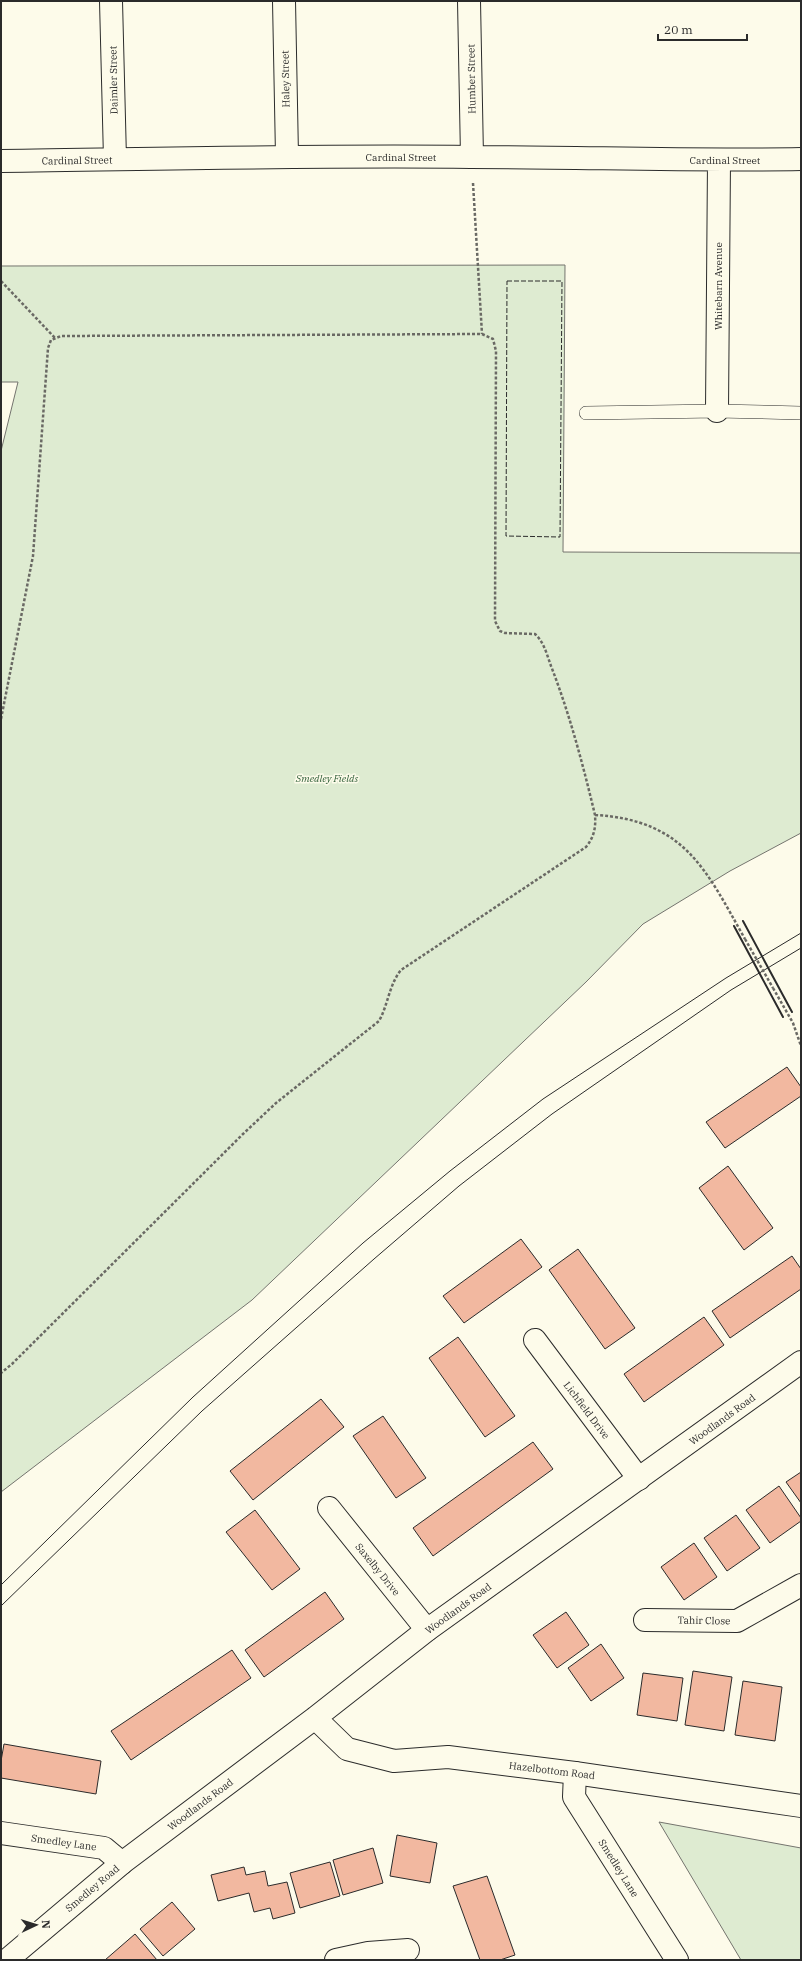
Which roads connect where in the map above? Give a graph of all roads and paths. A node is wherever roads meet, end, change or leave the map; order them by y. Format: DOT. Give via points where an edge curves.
graph roads {
  1 [pos="111,1"];
  2 [pos="284,1"];
  3 [pos="469,1"];
  4 [pos="286,156"];
  5 [pos="472,157"];
  6 [pos="115,159"];
  7 [pos="801,159"];
  8 [pos="1,161"];
  9 [pos="719,161"];
  10 [pos="1,281"];
  11 [pos="482,334"];
  12 [pos="55,338"];
  13 [pos="717,411"];
  14 [pos="586,413"];
  15 [pos="801,413"];
  16 [pos="1,719"];
  17 [pos="595,815"];
  18 [pos="801,1046"];
  19 [pos="535,1340"];
  20 [pos="801,1362"];
  21 [pos="1,1372"];
  22 [pos="639,1479"];
  23 [pos="329,1508"];
  24 [pos="801,1585"];
  25 [pos="645,1620"];
  26 [pos="428,1630"];
  27 [pos="314,1718"];
  28 [pos="576,1773"];
  29 [pos="801,1806"];
  30 [pos="1,1833"];
  31 [pos="122,1863"];
  32 [pos="408,1950"];
  33 [pos="369,1956"];
  34 [pos="6,1960"];
  35 [pos="336,1960"];
  36 [pos="677,1960"];
  1 -- 6 [label="street, Daimler Street"];
  2 -- 4 [label="street, Haley Street"];
  3 -- 5 [label="street, Humber Street"];
  4 -- 5 [label="street, Cardinal Street"];
  4 -- 6 [label="street, Cardinal Street"];
  5 -- 9 [label="street, Cardinal Street"];
  5 -- 11 [label="path"];
  6 -- 8 [label="street, Cardinal Street"];
  7 -- 9 [label="street, Cardinal Street"];
  9 -- 13 [label="street, Whitebarn Avenue"];
  10 -- 12 [label="path"];
  11 -- 12 [label="path"];
  11 -- 17 [label="path" via="493,339 496,351 495,621 500,630 505,632 535,634 542,644 569,717"];
  12 -- 16 [label="path" via="51,340 48,348 33,556"];
  13 -- 14 [label="lane"];
  13 -- 15 [label="lane"];
  17 -- 18 [label="path, bridge" via="615,816 643,824 658,830 689,851 710,876 793,1024"];
  17 -- 21 [label="path" via="594,833 586,847 401,970 395,977 379,1021 276,1103"];
  19 -- 22 [label="street, Lichfield Drive"];
  20 -- 22 [label="street, Woodlands Road"];
  22 -- 26 [label="street, Woodlands Road"];
  23 -- 26 [label="street, Saxelby Drive"];
  24 -- 25 [label="street, Tahir Close" via="737,1621"];
  26 -- 27 [label="street, Woodlands Road"];
  27 -- 28 [label="street, Hazelbottom Road" via="347,1749 394,1761 448,1757"];
  27 -- 31 [label="street, Woodlands Road"];
  28 -- 29 [label="street, Hazelbottom Road"];
  28 -- 36 [label="street, Smedley Lane" via="574,1797"];
  30 -- 31 [label="street, Smedley Lane" via="104,1848"];
  31 -- 34 [label="street, Smedley Road"];
  32 -- 33 [label="street"];
  33 -- 35 [label="street"];
}
